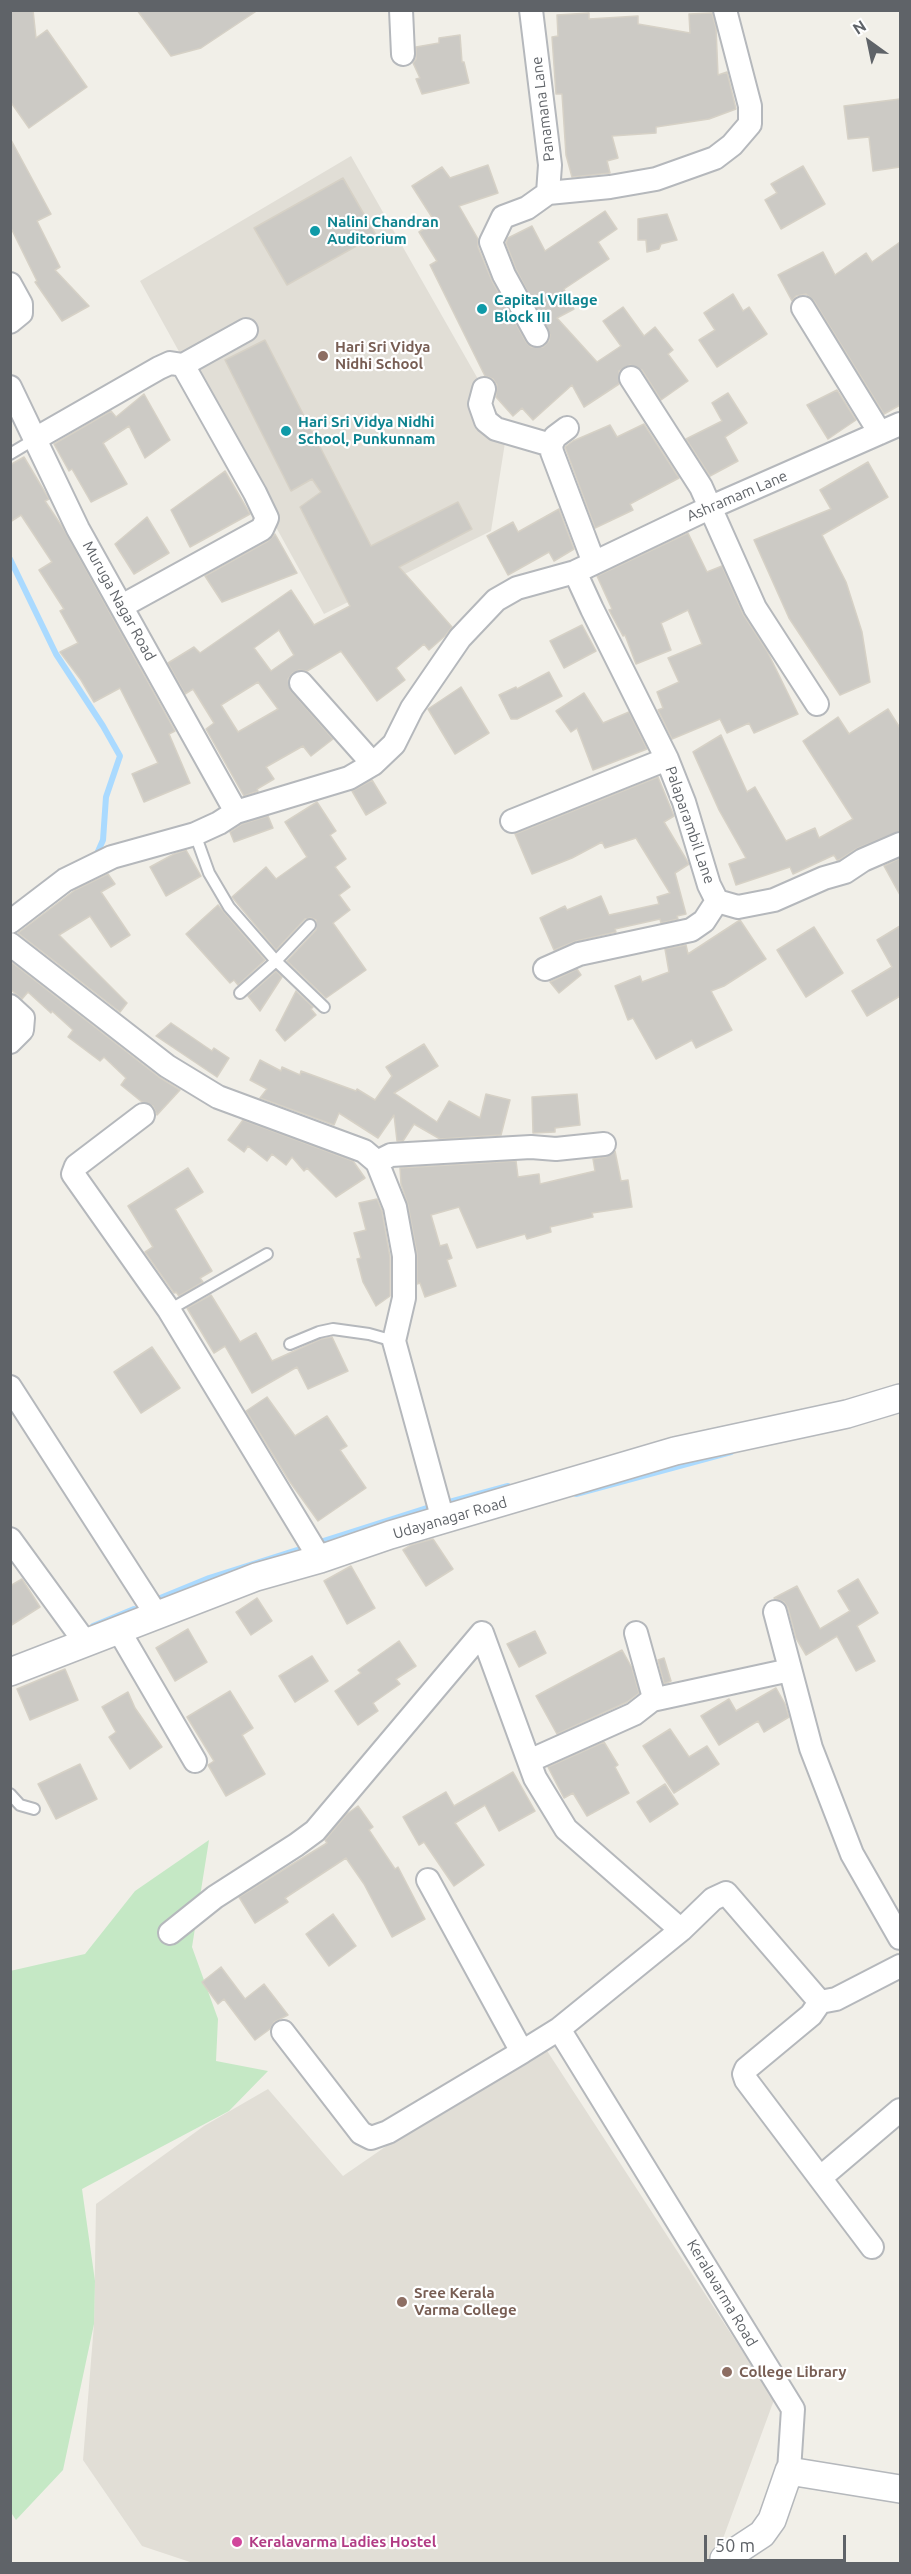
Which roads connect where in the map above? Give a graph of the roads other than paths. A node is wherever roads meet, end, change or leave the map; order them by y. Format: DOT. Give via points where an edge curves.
graph roads {
  1 [pos="401,10"];
  2 [pos="531,10"];
  3 [pos="725,10"];
  4 [pos="403,54"];
  5 [pos="548,193"];
  6 [pos="10,284"];
  7 [pos="803,308"];
  8 [pos="10,321"];
  9 [pos="246,330"];
  10 [pos="537,335"];
  11 [pos="183,364"];
  12 [pos="631,378"];
  13 [pos="10,387"];
  14 [pos="484,389"];
  15 [pos="900,424"];
  16 [pos="567,428"];
  17 [pos="880,433"];
  18 [pos="35,439"];
  19 [pos="551,445"];
  20 [pos="10,454"];
  21 [pos="709,508"];
  22 [pos="585,568"];
  23 [pos="122,606"];
  24 [pos="302,683"];
  25 [pos="817,704"];
  26 [pos="667,759"];
  27 [pos="373,765"];
  28 [pos="236,812"];
  29 [pos="512,821"];
  30 [pos="195,834"];
  31 [pos="900,844"];
  32 [pos="717,901"];
  33 [pos="10,922"];
  34 [pos="310,925"];
  35 [pos="10,944"];
  36 [pos="276,961"];
  37 [pos="545,969"];
  38 [pos="240,993"];
  39 [pos="10,1006"];
  40 [pos="324,1008"];
  41 [pos="10,1042"];
  42 [pos="143,1115"];
  43 [pos="604,1144"];
  44 [pos="377,1162"];
  45 [pos="267,1254"];
  46 [pos="169,1310"];
  47 [pos="394,1341"];
  48 [pos="290,1344"];
  49 [pos="10,1387"];
  50 [pos="900,1398"];
  51 [pos="443,1520"];
  52 [pos="10,1539"];
  53 [pos="320,1559"];
  54 [pos="775,1612"];
  55 [pos="156,1614"];
  56 [pos="118,1629"];
  57 [pos="636,1633"];
  58 [pos="85,1642"];
  59 [pos="790,1670"];
  60 [pos="10,1672"];
  61 [pos="652,1700"];
  62 [pos="195,1761"];
  63 [pos="529,1761"];
  64 [pos="10,1794"];
  65 [pos="34,1809"];
  66 [pos="428,1880"];
  67 [pos="681,1930"];
  68 [pos="170,1933"];
  69 [pos="900,1938"];
  70 [pos="900,1966"];
  71 [pos="820,2002"];
  72 [pos="559,2029"];
  73 [pos="283,2032"];
  74 [pos="522,2052"];
  75 [pos="900,2110"];
  76 [pos="820,2178"];
  77 [pos="872,2247"];
  78 [pos="789,2471"];
  79 [pos="900,2489"];
  80 [pos="725,2564"];
  1 -- 4 [label="street"];
  2 -- 5 [label="street, Panamana Lane" via="550,165"];
  3 -- 5 [label="street" via="750,106 750,124 732,145 715,158 656,179"];
  5 -- 10 [label="street" via="503,218 491,242"];
  6 -- 8 [label="street" via="21,304 21,313"];
  7 -- 17 [label="street"];
  9 -- 11 [label="street"];
  11 -- 18 [label="street" via="170,363 159,368"];
  11 -- 23 [label="street" via="267,518 262,529"];
  12 -- 21 [label="street" via="701,487"];
  13 -- 18 [label="street, Muruga Nagar Road"];
  14 -- 19 [label="street" via="480,404 486,421 496,429"];
  15 -- 17 [label="street, Ashramam Lane"];
  16 -- 19 [label="street"];
  17 -- 21 [label="street, Ashramam Lane"];
  18 -- 20 [label="lane"];
  18 -- 23 [label="street, Muruga Nagar Road" via="78,529"];
  19 -- 22 [label="street, Palaparambil Lane"];
  21 -- 22 [label="street, Ashramam Lane"];
  21 -- 25 [label="street" via="755,608"];
  22 -- 26 [label="street, Palaparambil Lane" via="592,609"];
  22 -- 27 [label="street, Ashramam Lane" via="517,588 496,600 460,638 412,708 394,744"];
  23 -- 28 [label="street, Muruga Nagar Road"];
  24 -- 27 [label="street"];
  26 -- 29 [label="street"];
  26 -- 32 [label="street, Palaparambil Lane"];
  27 -- 28 [label="street, Ashramam Lane" via="349,778"];
  28 -- 30 [label="street, Ashramam Lane"];
  30 -- 33 [label="street, Ashramam Lane" via="112,857 65,880"];
  30 -- 36 [label="lane" via="218,891"];
  31 -- 32 [label="street, Palaparambil Lane" via="845,872 774,900 738,907"];
  32 -- 37 [label="street" via="704,921 691,930 579,954"];
  34 -- 36 [label="lane"];
  35 -- 44 [label="street" via="167,1066 218,1097 363,1151"];
  36 -- 38 [label="lane"];
  36 -- 40 [label="lane"];
  39 -- 41 [label="street" via="23,1018 22,1030"];
  42 -- 46 [label="street" via="76,1166 73,1174"];
  43 -- 44 [label="street" via="392,1155"];
  44 -- 47 [label="street" via="395,1207 404,1256 404,1298"];
  45 -- 46 [label="lane"];
  46 -- 53 [label="street"];
  47 -- 48 [label="lane" via="333,1329"];
  47 -- 51 [label="street"];
  49 -- 55 [label="street"];
  50 -- 51 [label="street, Udayanagar Road" via="847,1414 675,1451"];
  51 -- 53 [label="street, Udayanagar Road"];
  52 -- 58 [label="street"];
  53 -- 55 [label="street, Udayanagar Road" via="256,1577"];
  54 -- 59 [label="street"];
  55 -- 56 [label="street, Udayanagar Road"];
  56 -- 58 [label="street, Udayanagar Road"];
  56 -- 62 [label="street"];
  57 -- 61 [label="street"];
  58 -- 60 [label="street, Udayanagar Road"];
  59 -- 61 [label="street"];
  59 -- 69 [label="street" via="811,1748 852,1854"];
  61 -- 63 [label="street" via="634,1714"];
  63 -- 67 [label="street" via="566,1829"];
  63 -- 68 [label="street" via="483,1633 315,1831 214,1897"];
  64 -- 65 [label="lane" via="20,1805"];
  66 -- 74 [label="street"];
  67 -- 71 [label="street" via="713,1899 726,1893"];
  67 -- 72 [label="street"];
  70 -- 71 [label="street" via="836,1999"];
  71 -- 76 [label="street" via="811,2016 744,2074"];
  72 -- 74 [label="street"];
  72 -- 78 [label="street, Keralavarma Road" via="793,2409"];
  73 -- 74 [label="street" via="361,2133 371,2138 388,2132"];
  75 -- 76 [label="street"];
  76 -- 77 [label="street"];
  78 -- 79 [label="street"];
  78 -- 80 [label="street" via="772,2520 762,2534 724,2559"];
}
